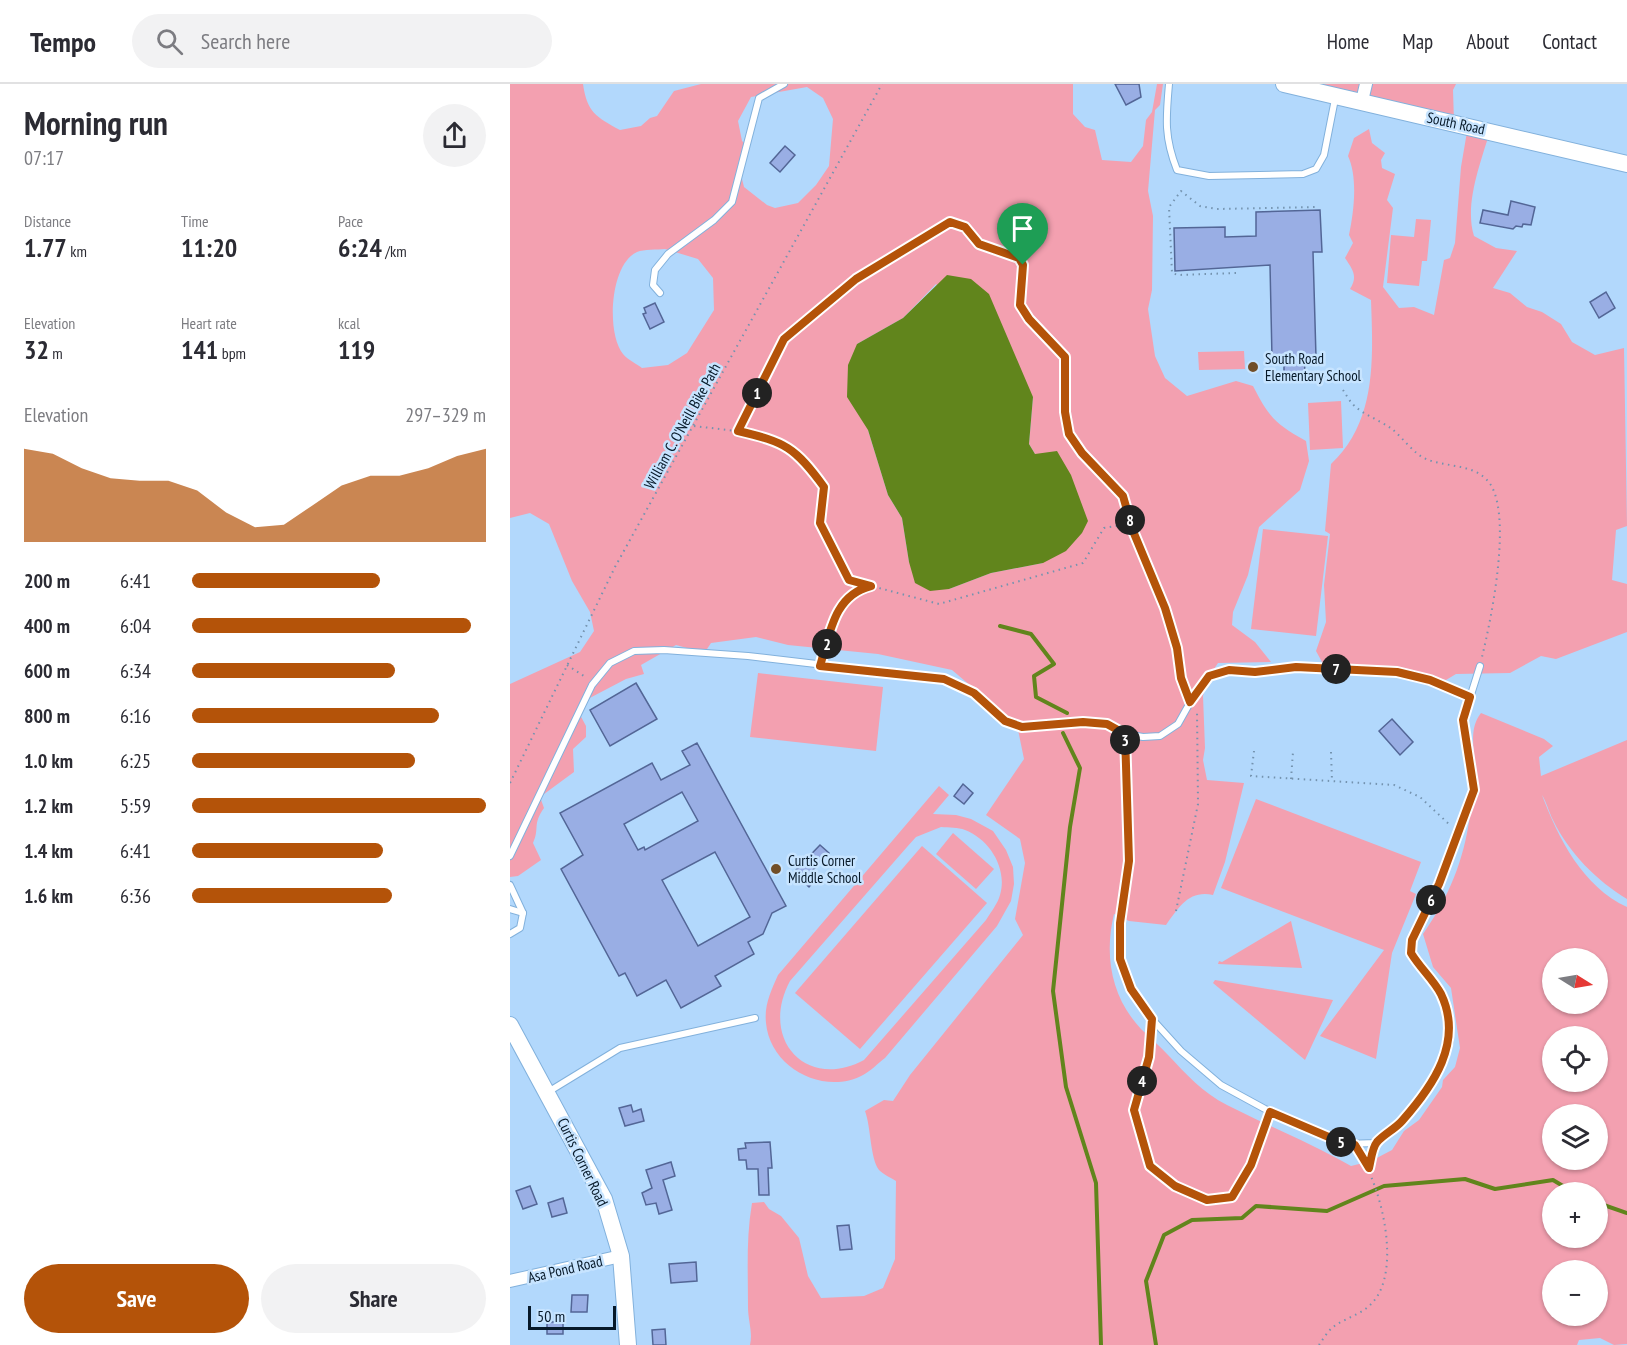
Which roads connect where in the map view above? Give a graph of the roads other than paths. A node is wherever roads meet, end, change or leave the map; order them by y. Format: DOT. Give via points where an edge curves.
graph roads {
  1 [pos="784,84"];
  2 [pos="1170,84"];
  3 [pos="1284,84"];
  4 [pos="1366,84"];
  5 [pos="1336,95"];
  6 [pos="1362,101"];
  7 [pos="1627,164"];
  8 [pos="660,293"];
  9 [pos="1480,666"];
  10 [pos="1470,697"];
  11 [pos="1125,734"];
  12 [pos="510,856"];
  13 [pos="510,885"];
  14 [pos="510,909"];
  15 [pos="523,913"];
  16 [pos="510,934"];
  17 [pos="755,1018"];
  18 [pos="510,1025"];
  19 [pos="548,1092"];
  20 [pos="621,1256"];
  21 [pos="510,1281"];
  22 [pos="628,1345"];
  1 -- 8 [label="lane" via="759,98 732,202 668,254 655,270 653,285"];
  2 -- 5 [label="lane" via="1165,124 1167,145 1177,170 1209,176 1303,174 1316,169 1324,155"];
  3 -- 5 [label="street, South Road"];
  4 -- 6 [label="street"];
  5 -- 6 [label="street, South Road"];
  6 -- 7 [label="street, South Road"];
  9 -- 10 [label="lane"];
  10 -- 11 [label="lane" via="1430,680 1397,672 1296,667 1255,672 1229,670 1209,676 1179,724 1160,736"];
  10 -- 11 [label="lane" via="1463,720 1474,790 1439,884 1412,940 1411,953 1441,994 1450,1041 1424,1096 1376,1143 1345,1144 1270,1112 1221,1085 1181,1051 1131,989 1120,959 1120,923 1129,861"];
  11 -- 12 [label="lane" via="1107,724 1083,722 1022,727 1005,721 974,693 944,679 748,656 634,651 610,663 594,682"];
  13 -- 15 [label="lane"];
  14 -- 15 [label="lane"];
  15 -- 16 [label="lane" via="520,928"];
  17 -- 19 [label="lane" via="620,1048"];
  18 -- 19 [label="street, Curtis Corner Road"];
  19 -- 20 [label="street, Curtis Corner Road" via="604,1199"];
  20 -- 21 [label="street, Asa Pond Road"];
  20 -- 22 [label="street, Curtis Corner Road"];
}
